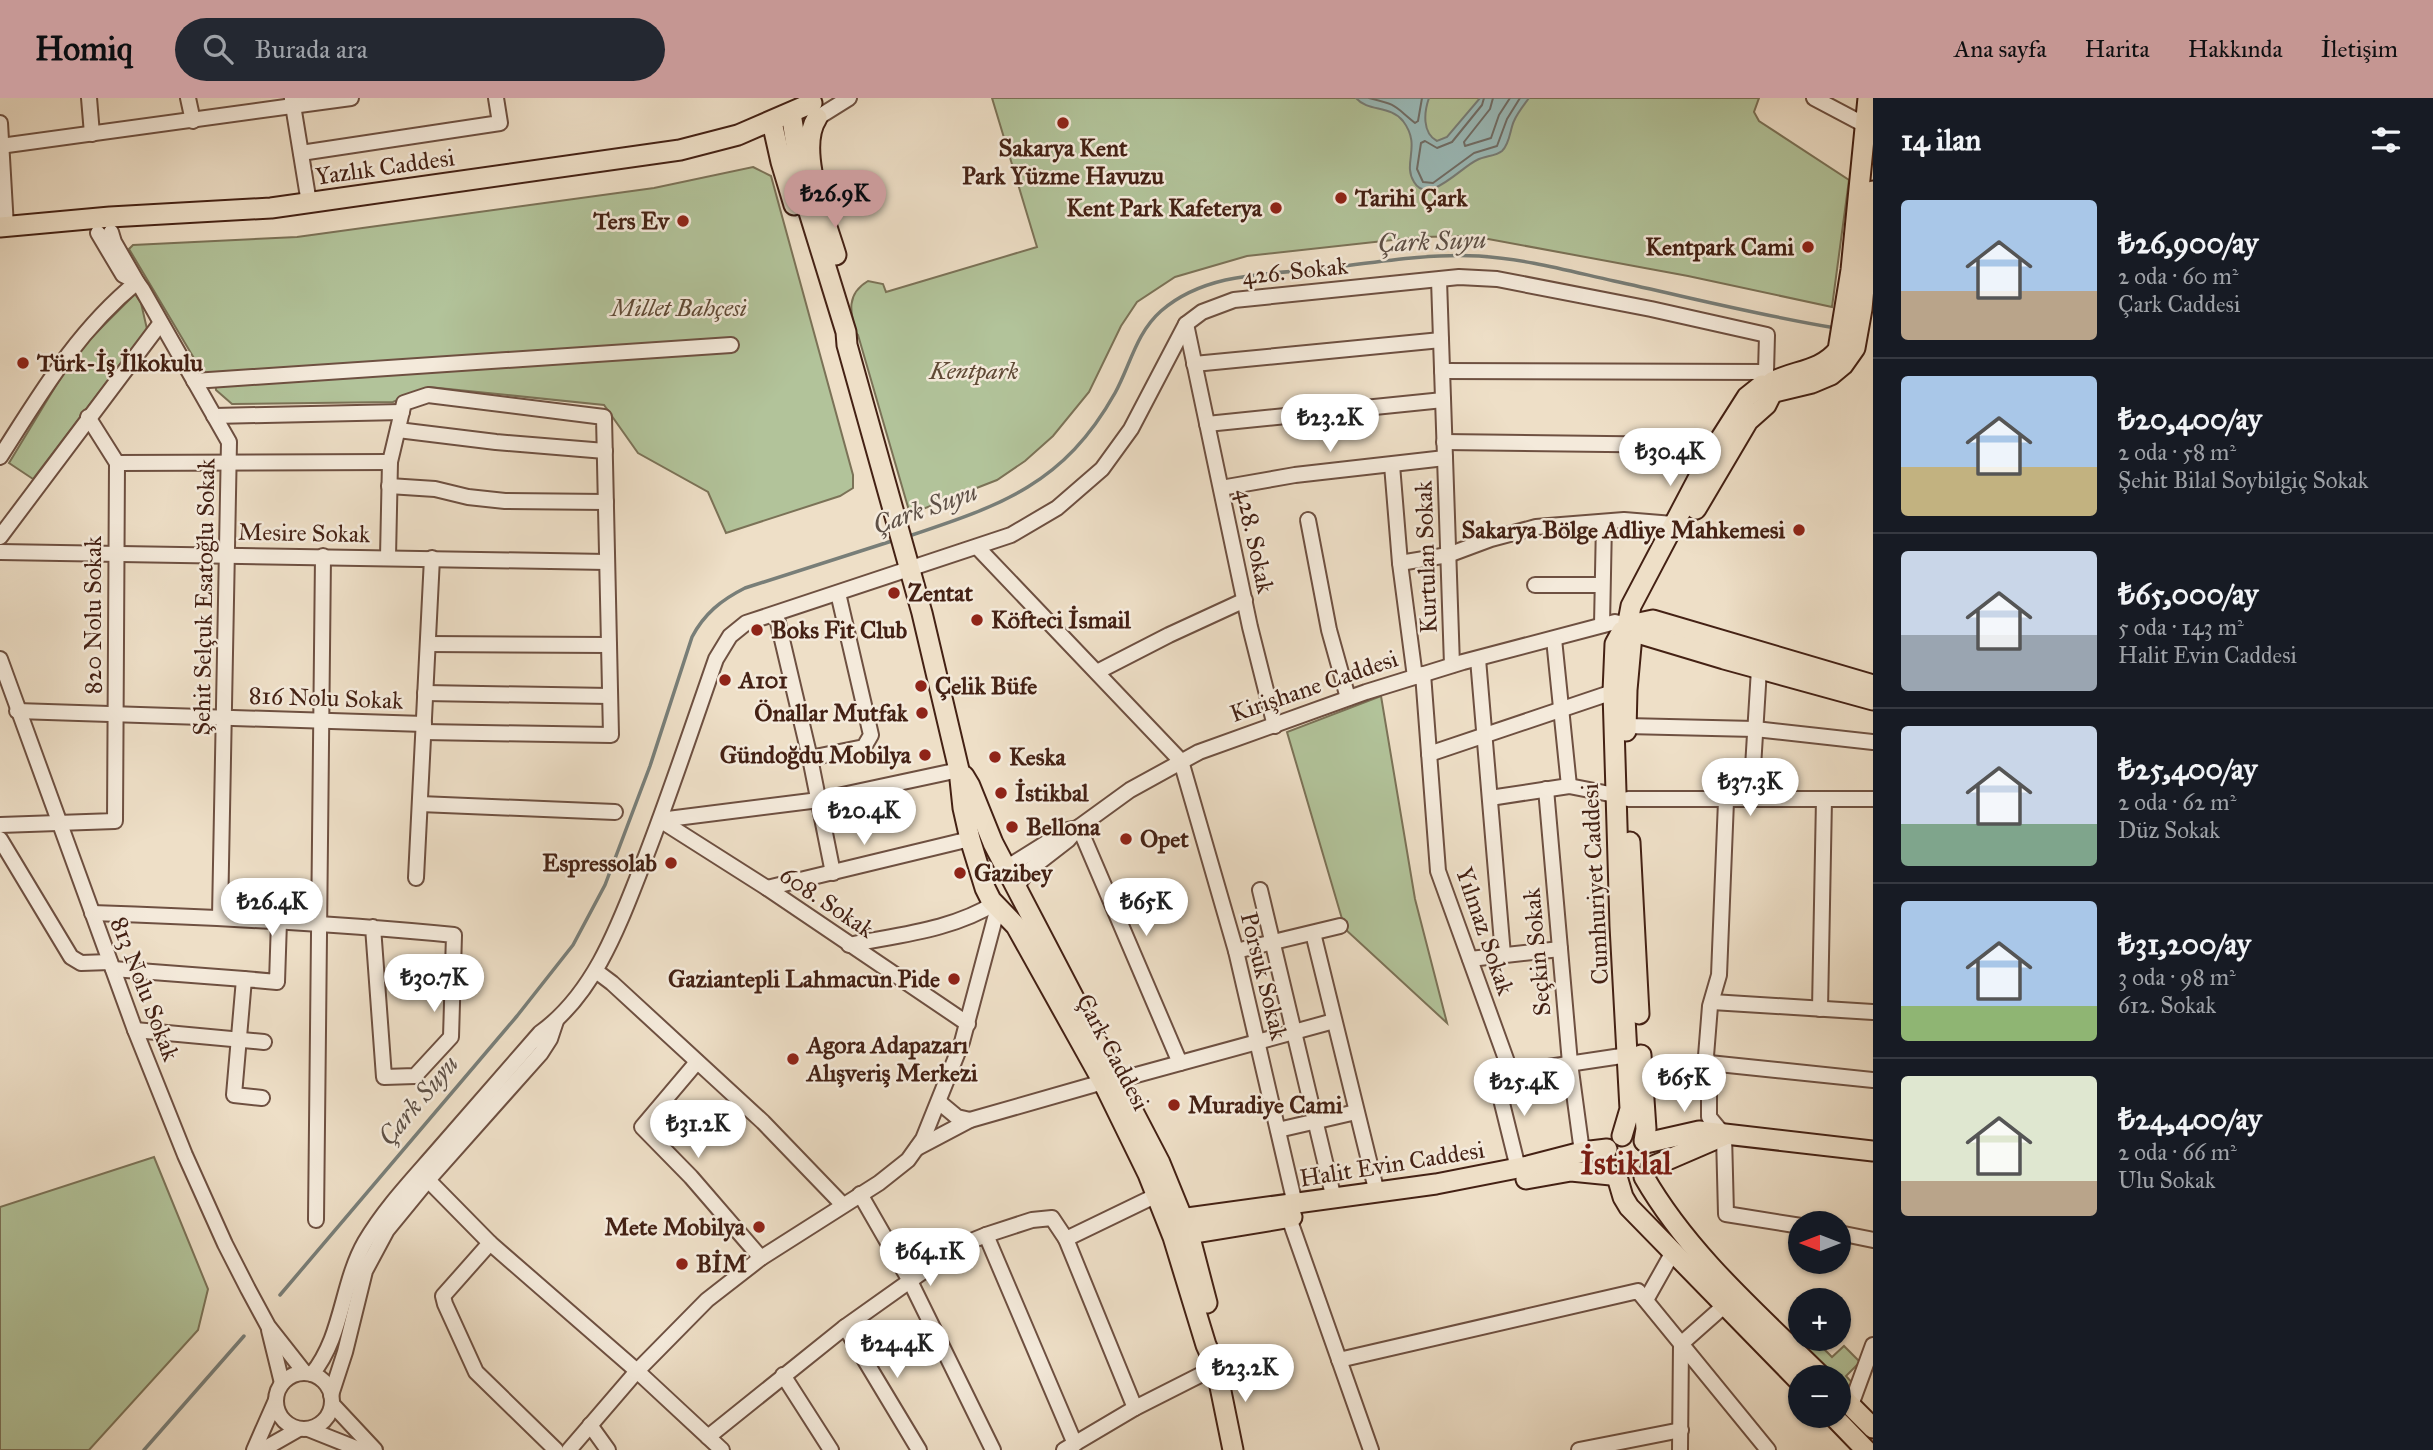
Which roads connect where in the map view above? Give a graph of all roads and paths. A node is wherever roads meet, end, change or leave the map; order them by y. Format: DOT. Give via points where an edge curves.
graph roads {
  1 [pos="89,98"];
  2 [pos="188,98"];
  3 [pos="351,98"];
  4 [pos="496,98"];
  5 [pos="849,98"];
  6 [pos="1814,98"];
  7 [pos="293,103"];
  8 [pos="803,108"];
  9 [pos="1868,109"];
  10 [pos="193,121"];
  11 [pos="772,122"];
  12 [pos="0,123"];
  13 [pos="92,134"];
  14 [pos="1,146"];
  15 [pos="301,153"];
  16 [pos="1873,191"];
  17 [pos="309,203"];
  18 [pos="3,227"];
  19 [pos="105,233"];
  20 [pos="1439,279"];
  21 [pos="137,282"];
  22 [pos="1854,307"];
  23 [pos="160,324"];
  24 [pos="1186,324"];
  25 [pos="847,338"];
  26 [pos="1441,340"];
  27 [pos="731,345"];
  28 [pos="1194,364"];
  29 [pos="1442,371"];
  30 [pos="200,381"];
  31 [pos="1769,385"];
  32 [pos="1443,400"];
  33 [pos="402,412"];
  34 [pos="215,416"];
  35 [pos="88,417"];
  36 [pos="1208,425"];
  37 [pos="398,430"];
  38 [pos="1444,442"];
  39 [pos="605,451"];
  40 [pos="1712,452"];
  41 [pos="0,457"];
  42 [pos="1445,458"];
  43 [pos="390,462"];
  44 [pos="117,463"];
  45 [pos="229,463"];
  46 [pos="1392,465"];
  47 [pos="389,486"];
  48 [pos="1221,488"];
  49 [pos="606,502"];
  50 [pos="1308,520"];
  51 [pos="1604,522"];
  52 [pos="1673,524"];
  53 [pos="0,537"];
  54 [pos="977,547"];
  55 [pos="0,552"];
  56 [pos="116,554"];
  57 [pos="228,555"];
  58 [pos="1448,555"];
  59 [pos="323,556"];
  60 [pos="388,557"];
  61 [pos="432,558"];
  62 [pos="607,562"];
  63 [pos="1400,563"];
  64 [pos="909,564"];
  65 [pos="1535,584"];
  66 [pos="1602,585"];
  67 [pos="838,593"];
  68 [pos="1245,600"];
  69 [pos="776,614"];
  70 [pos="1602,625"];
  71 [pos="1629,627"];
  72 [pos="1582,632"];
  73 [pos="1554,639"];
  74 [pos="428,644"];
  75 [pos="609,645"];
  76 [pos="0,659"];
  77 [pos="1478,659"];
  78 [pos="1452,665"];
  79 [pos="1759,669"];
  80 [pos="1097,672"];
  81 [pos="1419,676"];
  82 [pos="1873,685"];
  83 [pos="1612,692"];
  84 [pos="425,693"];
  85 [pos="610,696"];
  86 [pos="1349,698"];
  87 [pos="1873,700"];
  88 [pos="1562,709"];
  89 [pos="17,711"];
  90 [pos="115,714"];
  91 [pos="225,718"];
  92 [pos="321,721"];
  93 [pos="1275,726"];
  94 [pos="1626,726"];
  95 [pos="424,728"];
  96 [pos="1755,729"];
  97 [pos="1484,735"];
  98 [pos="1873,742"];
  99 [pos="1429,754"];
  100 [pos="810,758"];
  101 [pos="1181,761"];
  102 [pos="959,769"];
  103 [pos="1569,786"];
  104 [pos="1546,789"];
  105 [pos="1622,797"];
  106 [pos="1490,798"];
  107 [pos="1824,799"];
  108 [pos="1873,799"];
  109 [pos="819,800"];
  110 [pos="1726,800"];
  111 [pos="1751,800"];
  112 [pos="420,804"];
  113 [pos="615,811"];
  114 [pos="660,820"];
  115 [pos="59,823"];
  116 [pos="0,825"];
  117 [pos="1079,827"];
  118 [pos="0,839"];
  119 [pos="970,839"];
  120 [pos="1006,867"];
  121 [pos="833,873"];
  122 [pos="416,878"];
  123 [pos="1017,886"];
  124 [pos="767,888"];
  125 [pos="1260,890"];
  126 [pos="993,899"];
  127 [pos="92,913"];
  128 [pos="220,917"];
  129 [pos="279,921"];
  130 [pos="318,922"];
  131 [pos="1340,926"];
  132 [pos="373,927"];
  133 [pos="1313,933"];
  134 [pos="1273,942"];
  135 [pos="849,945"];
  136 [pos="1560,949"];
  137 [pos="1236,951"];
  138 [pos="1503,956"];
  139 [pos="1470,959"];
  140 [pos="112,966"];
  141 [pos="596,971"];
  142 [pos="244,979"];
  143 [pos="1712,1002"];
  144 [pos="1821,1009"];
  145 [pos="1873,1012"];
  146 [pos="556,1021"];
  147 [pos="1334,1021"];
  148 [pos="968,1024"];
  149 [pos="135,1030"];
  150 [pos="1294,1031"];
  151 [pos="239,1040"];
  152 [pos="1258,1040"];
  153 [pos="264,1042"];
  154 [pos="1628,1055"];
  155 [pos="697,1062"];
  156 [pos="1180,1063"];
  157 [pos="1570,1063"];
  158 [pos="1709,1063"];
  159 [pos="1511,1073"];
  160 [pos="1873,1080"];
  161 [pos="1110,1081"];
  162 [pos="262,1098"];
  163 [pos="939,1102"];
  164 [pos="1356,1112"];
  165 [pos="970,1120"];
  166 [pos="1315,1122"];
  167 [pos="1278,1130"];
  168 [pos="1724,1135"];
  169 [pos="1622,1136"];
  170 [pos="1645,1142"];
  171 [pos="917,1148"];
  172 [pos="1607,1149"];
  173 [pos="1873,1151"];
  174 [pos="1582,1152"];
  175 [pos="1518,1168"];
  176 [pos="1647,1172"];
  177 [pos="1615,1177"];
  178 [pos="428,1180"];
  179 [pos="1377,1193"];
  180 [pos="860,1194"];
  181 [pos="1157,1195"];
  182 [pos="1334,1199"];
  183 [pos="844,1205"];
  184 [pos="1289,1209"];
  185 [pos="316,1220"];
  186 [pos="1788,1224"];
  187 [pos="1178,1227"];
  188 [pos="986,1235"];
  189 [pos="1852,1236"];
  190 [pos="1066,1239"];
  191 [pos="1873,1240"];
  192 [pos="490,1242"];
  193 [pos="1673,1252"];
  194 [pos="761,1258"];
  195 [pos="910,1281"];
  196 [pos="1646,1300"];
  197 [pos="1725,1305"];
  198 [pos="268,1326"];
  199 [pos="845,1327"];
  200 [pos="1681,1344"];
  201 [pos="1873,1345"];
  202 [pos="1339,1360"];
  203 [pos="1810,1365"];
  204 [pos="1216,1367"];
  205 [pos="1788,1370"];
  206 [pos="637,1371"];
  207 [pos="309,1374"];
  208 [pos="783,1375"];
  209 [pos="282,1383"];
  210 [pos="1851,1388"];
  211 [pos="276,1399"];
  212 [pos="331,1399"];
  213 [pos="1851,1406"];
  214 [pos="1135,1408"];
  215 [pos="590,1426"];
  216 [pos="1845,1428"];
  217 [pos="1873,1428"];
  218 [pos="303,1429"];
  219 [pos="1681,1430"];
  220 [pos="708,1437"];
  221 [pos="1070,1447"];
  222 [pos="254,1450"];
  223 [pos="261,1450"];
  224 [pos="361,1450"];
  225 [pos="375,1450"];
  226 [pos="556,1450"];
  227 [pos="569,1450"];
  228 [pos="608,1450"];
  229 [pos="722,1450"];
  230 [pos="831,1450"];
  231 [pos="919,1450"];
  232 [pos="993,1450"];
  233 [pos="1233,1450"];
  234 [pos="1371,1450"];
  235 [pos="1579,1450"];
  236 [pos="1680,1450"];
  237 [pos="1768,1450"];
  238 [pos="1866,1450"];
  1 -- 13 [label="street"];
  2 -- 10 [label="street"];
  3 -- 7 [label="street"];
  4 -- 15 [label="street" via="500,123"];
  5 -- 8 [label="street"];
  6 -- 9 [label="street"];
  7 -- 10 [label="street"];
  7 -- 15 [label="street"];
  8 -- 11 [label="main road"];
  8 -- 25 [label="main road, Çark Caddesi" via="804,197"];
  9 -- 22 [label="main road"];
  10 -- 13 [label="street"];
  11 -- 17 [label="main road, Yazlık Caddesi" via="680,150"];
  11 -- 25 [label="main road, Çark Caddesi" via="819,288 828,312"];
  12 -- 14 [label="street"];
  13 -- 14 [label="street"];
  14 -- 18 [label="street"];
  15 -- 17 [label="street"];
  16 -- 22 [label="main road"];
  17 -- 18 [label="main road, Yazlık Caddesi"];
  19 -- 21 [label="street, Şehit Selçuk Esatoğlu Sokak" via="123,275"];
  20 -- 24 [label="street, 426. Sokak" via="1234,300 1202,312"];
  20 -- 26 [label="street, Kurtulan Sokak"];
  20 -- 31 [label="street, 426. Sokak" via="1497,279 1768,335"];
  21 -- 23 [label="street, Şehit Selçuk Esatoğlu Sokak"];
  21 -- 41 [label="street" via="69,351"];
  22 -- 31 [label="main road" via="1846,349 1814,369"];
  23 -- 30 [label="street, Şehit Selçuk Esatoğlu Sokak"];
  23 -- 35 [label="street"];
  24 -- 28 [label="street, 428. Sokak"];
  24 -- 54 [label="street" via="1131,429 1102,468 1057,508 1011,535"];
  25 -- 64 [label="main road, Çark Caddesi"];
  26 -- 28 [label="street"];
  26 -- 29 [label="street, Kurtulan Sokak"];
  27 -- 30 [label="street"];
  28 -- 36 [label="street, 428. Sokak"];
  29 -- 31 [label="street"];
  29 -- 32 [label="street, Kurtulan Sokak"];
  30 -- 34 [label="street, Şehit Selçuk Esatoğlu Sokak"];
  31 -- 40 [label="main road" via="1747,397"];
  31 -- 71 [label="main road" via="1766,405 1736,440 1669,554 1644,609"];
  32 -- 36 [label="street"];
  32 -- 38 [label="street, Kurtulan Sokak"];
  33 -- 34 [label="street"];
  33 -- 37 [label="street"];
  33 -- 39 [label="street" via="404,403 428,395 604,417"];
  34 -- 45 [label="street, Şehit Selçuk Esatoğlu Sokak" via="229,442"];
  35 -- 44 [label="street"];
  35 -- 53 [label="street"];
  36 -- 48 [label="street, 428. Sokak"];
  37 -- 39 [label="street"];
  37 -- 43 [label="street"];
  38 -- 40 [label="street" via="1689,445"];
  38 -- 42 [label="street, Kurtulan Sokak"];
  39 -- 49 [label="street"];
  40 -- 52 [label="main road"];
  42 -- 46 [label="street"];
  42 -- 58 [label="street, Kurtulan Sokak"];
  43 -- 45 [label="street"];
  43 -- 47 [label="street"];
  44 -- 45 [label="street"];
  44 -- 56 [label="street, 820 Nolu Sokak"];
  45 -- 57 [label="street, Şehit Selçuk Esatoğlu Sokak"];
  46 -- 48 [label="street"];
  46 -- 63 [label="street, Yılmaz Sokak"];
  47 -- 49 [label="street" via="505,501"];
  47 -- 60 [label="street"];
  48 -- 68 [label="street, 428. Sokak"];
  49 -- 62 [label="street"];
  50 -- 86 [label="street" via="1329,630"];
  51 -- 52 [label="street"];
  51 -- 58 [label="street" via="1536,527"];
  51 -- 66 [label="street"];
  52 -- 71 [label="main road" via="1631,606"];
  54 -- 64 [label="street"];
  54 -- 80 [label="street"];
  55 -- 56 [label="street, Mesire Sokak"];
  56 -- 57 [label="street, Mesire Sokak"];
  56 -- 90 [label="street, 820 Nolu Sokak"];
  57 -- 59 [label="street, Mesire Sokak"];
  57 -- 91 [label="street, Şehit Selçuk Esatoğlu Sokak"];
  58 -- 63 [label="street"];
  58 -- 78 [label="street, Kurtulan Sokak"];
  59 -- 60 [label="street, Mesire Sokak"];
  59 -- 92 [label="street"];
  60 -- 61 [label="street, Mesire Sokak"];
  61 -- 62 [label="street, Mesire Sokak"];
  61 -- 74 [label="street"];
  62 -- 75 [label="street"];
  63 -- 81 [label="street, Yılmaz Sokak"];
  64 -- 67 [label="street"];
  64 -- 102 [label="main road, Çark Caddesi"];
  65 -- 66 [label="street"];
  66 -- 70 [label="street"];
  67 -- 69 [label="street"];
  67 -- 100 [label="street" via="871,735 863,747"];
  68 -- 80 [label="street"];
  68 -- 93 [label="street, 428. Sokak"];
  69 -- 100 [label="street"];
  69 -- 114 [label="street" via="746,624 730,636 716,659"];
  70 -- 71 [label="street, Kirişhane Caddesi" via="1615,622"];
  70 -- 72 [label="street, Kirişhane Caddesi"];
  71 -- 72 [label="street, Kirişhane Caddesi" via="1613,635"];
  71 -- 79 [label="main road, Kirişhane Caddesi"];
  71 -- 82 [label="main road, Kirişhane Caddesi" via="1653,620"];
  71 -- 83 [label="main road, Cumhuriyet Caddesi" via="1615,644"];
  71 -- 94 [label="main road, Cumhuriyet Caddesi"];
  72 -- 73 [label="street, Kirişhane Caddesi"];
  73 -- 77 [label="street, Kirişhane Caddesi"];
  73 -- 88 [label="street"];
  74 -- 75 [label="street"];
  74 -- 84 [label="street"];
  75 -- 85 [label="street"];
  76 -- 89 [label="street, 813 Nolu Sokak"];
  77 -- 78 [label="street, Kirişhane Caddesi"];
  77 -- 97 [label="street"];
  78 -- 81 [label="street, Kirişhane Caddesi"];
  79 -- 87 [label="main road, Kirişhane Caddesi"];
  79 -- 96 [label="street"];
  80 -- 101 [label="street"];
  81 -- 86 [label="street, Kirişhane Caddesi"];
  81 -- 99 [label="street, Yılmaz Sokak"];
  83 -- 88 [label="street"];
  83 -- 105 [label="main road, Cumhuriyet Caddesi"];
  84 -- 85 [label="street"];
  84 -- 95 [label="street"];
  85 -- 95 [label="street, 816 Nolu Sokak" via="611,735"];
  86 -- 93 [label="street, Kirişhane Caddesi"];
  88 -- 97 [label="street"];
  88 -- 103 [label="street"];
  89 -- 90 [label="street, 816 Nolu Sokak"];
  89 -- 115 [label="street, 813 Nolu Sokak"];
  90 -- 91 [label="street, 816 Nolu Sokak"];
  90 -- 115 [label="street, 820 Nolu Sokak" via="115,821"];
  91 -- 92 [label="street, 816 Nolu Sokak"];
  91 -- 128 [label="street, Şehit Selçuk Esatoğlu Sokak"];
  92 -- 95 [label="street, 816 Nolu Sokak"];
  92 -- 130 [label="street"];
  93 -- 101 [label="street, Kirişhane Caddesi"];
  94 -- 96 [label="street"];
  94 -- 105 [label="main road, Cumhuriyet Caddesi"];
  95 -- 112 [label="street"];
  96 -- 98 [label="street"];
  96 -- 111 [label="street"];
  97 -- 99 [label="street"];
  97 -- 106 [label="street"];
  99 -- 139 [label="street, Yılmaz Sokak" via="1438,871"];
  100 -- 109 [label="street"];
  101 -- 117 [label="street, Kirişhane Caddesi"];
  101 -- 137 [label="street, Porsuk Sokak"];
  102 -- 109 [label="street"];
  102 -- 119 [label="main road, Çark Caddesi"];
  102 -- 120 [label="main road, Çark Caddesi"];
  103 -- 104 [label="street"];
  103 -- 105 [label="street"];
  104 -- 106 [label="street"];
  104 -- 136 [label="street, Seçkin Sokak"];
  105 -- 110 [label="street"];
  105 -- 154 [label="main road, Cumhuriyet Caddesi"];
  105 -- 170 [label="main road, Cumhuriyet Caddesi"];
  106 -- 138 [label="street"];
  107 -- 108 [label="street"];
  107 -- 111 [label="street"];
  107 -- 144 [label="street"];
  109 -- 114 [label="street"];
  109 -- 121 [label="street"];
  110 -- 111 [label="street"];
  110 -- 143 [label="street" via="1719,975"];
  112 -- 113 [label="street"];
  112 -- 122 [label="street"];
  114 -- 124 [label="street, 608. Sokak"];
  114 -- 141 [label="street"];
  115 -- 116 [label="street"];
  115 -- 127 [label="street, 813 Nolu Sokak"];
  117 -- 120 [label="street, Kirişhane Caddesi"];
  117 -- 123 [label="street, Kirişhane Caddesi"];
  117 -- 156 [label="street"];
  118 -- 140 [label="street" via="71,957 81,963"];
  119 -- 121 [label="street"];
  119 -- 126 [label="main road, Çark Caddesi"];
  120 -- 123 [label="main road, Çark Caddesi"];
  120 -- 126 [label="main road" via="993,876"];
  121 -- 124 [label="street"];
  123 -- 126 [label="main road" via="1011,900"];
  123 -- 161 [label="main road, Çark Caddesi"];
  124 -- 135 [label="street, 608. Sokak"];
  125 -- 134 [label="street"];
  126 -- 135 [label="street" via="981,912"];
  126 -- 148 [label="street"];
  126 -- 161 [label="main road, Çark Caddesi" via="1016,926"];
  127 -- 128 [label="street"];
  127 -- 140 [label="street, 813 Nolu Sokak"];
  128 -- 129 [label="street"];
  129 -- 130 [label="street"];
  129 -- 142 [label="street" via="277,982"];
  130 -- 132 [label="street"];
  130 -- 185 [label="street"];
  131 -- 133 [label="street"];
  132 -- 132 [label="street" via="384,1077 415,1076 451,1038 454,935"];
  133 -- 134 [label="street"];
  133 -- 147 [label="street"];
  134 -- 137 [label="street"];
  134 -- 150 [label="street"];
  135 -- 148 [label="street, 608. Sokak"];
  136 -- 138 [label="street"];
  136 -- 157 [label="street, Seçkin Sokak"];
  137 -- 152 [label="street, Porsuk Sokak"];
  138 -- 139 [label="street"];
  139 -- 159 [label="street, Yılmaz Sokak"];
  140 -- 142 [label="street"];
  140 -- 149 [label="street, 813 Nolu Sokak"];
  141 -- 146 [label="street"];
  141 -- 155 [label="street"];
  142 -- 151 [label="street"];
  143 -- 144 [label="street"];
  143 -- 158 [label="street"];
  144 -- 145 [label="street"];
  146 -- 178 [label="street" via="541,1053"];
  146 -- 207 [label="street" via="540,1033 386,1209 363,1245 333,1340"];
  147 -- 150 [label="street"];
  147 -- 164 [label="street"];
  148 -- 163 [label="street"];
  149 -- 151 [label="street"];
  149 -- 198 [label="street, 813 Nolu Sokak" via="219,1231"];
  150 -- 152 [label="street"];
  150 -- 166 [label="street"];
  151 -- 153 [label="street"];
  151 -- 162 [label="street" via="234,1096"];
  152 -- 156 [label="street"];
  152 -- 167 [label="street, Porsuk Sokak"];
  154 -- 157 [label="street"];
  154 -- 169 [label="main road, Cumhuriyet Caddesi" via="1630,1109"];
  155 -- 183 [label="street"];
  155 -- 194 [label="street" via="642,1127"];
  156 -- 161 [label="street"];
  157 -- 159 [label="street"];
  157 -- 174 [label="street, Seçkin Sokak"];
  158 -- 160 [label="street"];
  158 -- 168 [label="street" via="1709,1117"];
  159 -- 175 [label="street" via="1495,1075"];
  161 -- 165 [label="street"];
  161 -- 181 [label="main road, Çark Caddesi"];
  161 -- 187 [label="main road, Çark Caddesi" via="1160,1163"];
  163 -- 165 [label="street" via="957,1117"];
  163 -- 171 [label="street"];
  164 -- 166 [label="street"];
  164 -- 179 [label="street"];
  165 -- 171 [label="street"];
  166 -- 167 [label="street"];
  166 -- 182 [label="street"];
  167 -- 184 [label="street, Porsuk Sokak"];
  168 -- 170 [label="main road" via="1699,1131"];
  168 -- 173 [label="main road"];
  168 -- 176 [label="main road"];
  168 -- 186 [label="street" via="1726,1214"];
  169 -- 170 [label="main road"];
  169 -- 172 [label="main road"];
  170 -- 176 [label="main road" via="1652,1154"];
  171 -- 180 [label="street" via="908,1160"];
  172 -- 174 [label="main road, Halit Evin Caddesi"];
  172 -- 177 [label="main road" via="1605,1160"];
  174 -- 175 [label="main road, Halit Evin Caddesi"];
  175 -- 179 [label="main road, Halit Evin Caddesi"];
  176 -- 177 [label="main road" via="1631,1182"];
  176 -- 203 [label="main road" via="1666,1213 1690,1245"];
  177 -- 184 [label="main road, Halit Evin Caddesi" via="1571,1171 1438,1195"];
  177 -- 193 [label="main road" via="1629,1207"];
  178 -- 192 [label="street"];
  178 -- 212 [label="street" via="387,1230 365,1271"];
  179 -- 182 [label="main road, Halit Evin Caddesi"];
  180 -- 183 [label="street"];
  180 -- 195 [label="street"];
  181 -- 187 [label="main road, Çark Caddesi"];
  181 -- 190 [label="street"];
  182 -- 184 [label="main road, Halit Evin Caddesi"];
  183 -- 194 [label="street"];
  184 -- 187 [label="main road, Halit Evin Caddesi"];
  184 -- 202 [label="street, Porsuk Sokak"];
  187 -- 204 [label="main road, Çark Caddesi" via="1216,1342"];
  188 -- 190 [label="street" via="1052,1218"];
  188 -- 195 [label="street" via="959,1246"];
  188 -- 221 [label="street"];
  189 -- 191 [label="street"];
  190 -- 214 [label="street"];
  192 -- 206 [label="street"];
  192 -- 226 [label="street" via="443,1296 445,1304 476,1372"];
  193 -- 196 [label="street"];
  193 -- 197 [label="main road"];
  194 -- 206 [label="street" via="696,1310"];
  195 -- 199 [label="street"];
  195 -- 232 [label="street"];
  196 -- 200 [label="street"];
  196 -- 202 [label="street" via="1639,1291"];
  197 -- 200 [label="street"];
  197 -- 205 [label="main road"];
  198 -- 207 [label="street"];
  198 -- 209 [label="street"];
  199 -- 208 [label="street"];
  199 -- 231 [label="street"];
  200 -- 219 [label="street"];
  200 -- 237 [label="street"];
  201 -- 210 [label="street"];
  202 -- 234 [label="street, Porsuk Sokak"];
  204 -- 214 [label="street"];
  204 -- 233 [label="main road, Çark Caddesi"];
  206 -- 215 [label="street"];
  206 -- 220 [label="street"];
  207 -- 209 [label="street"];
  207 -- 212 [label="street" via="320,1379"];
  208 -- 220 [label="street"];
  208 -- 230 [label="street"];
  209 -- 211 [label="street"];
  211 -- 218 [label="street" via="284,1421"];
  211 -- 222 [label="street"];
  212 -- 218 [label="street" via="324,1421"];
  212 -- 225 [label="street"];
  213 -- 217 [label="main road"];
  214 -- 221 [label="street"];
  215 -- 227 [label="street"];
  215 -- 228 [label="street"];
  216 -- 238 [label="main road"];
  218 -- 223 [label="street"];
  218 -- 224 [label="street"];
  219 -- 235 [label="street"];
  219 -- 236 [label="street"];
  220 -- 229 [label="street"];
}
